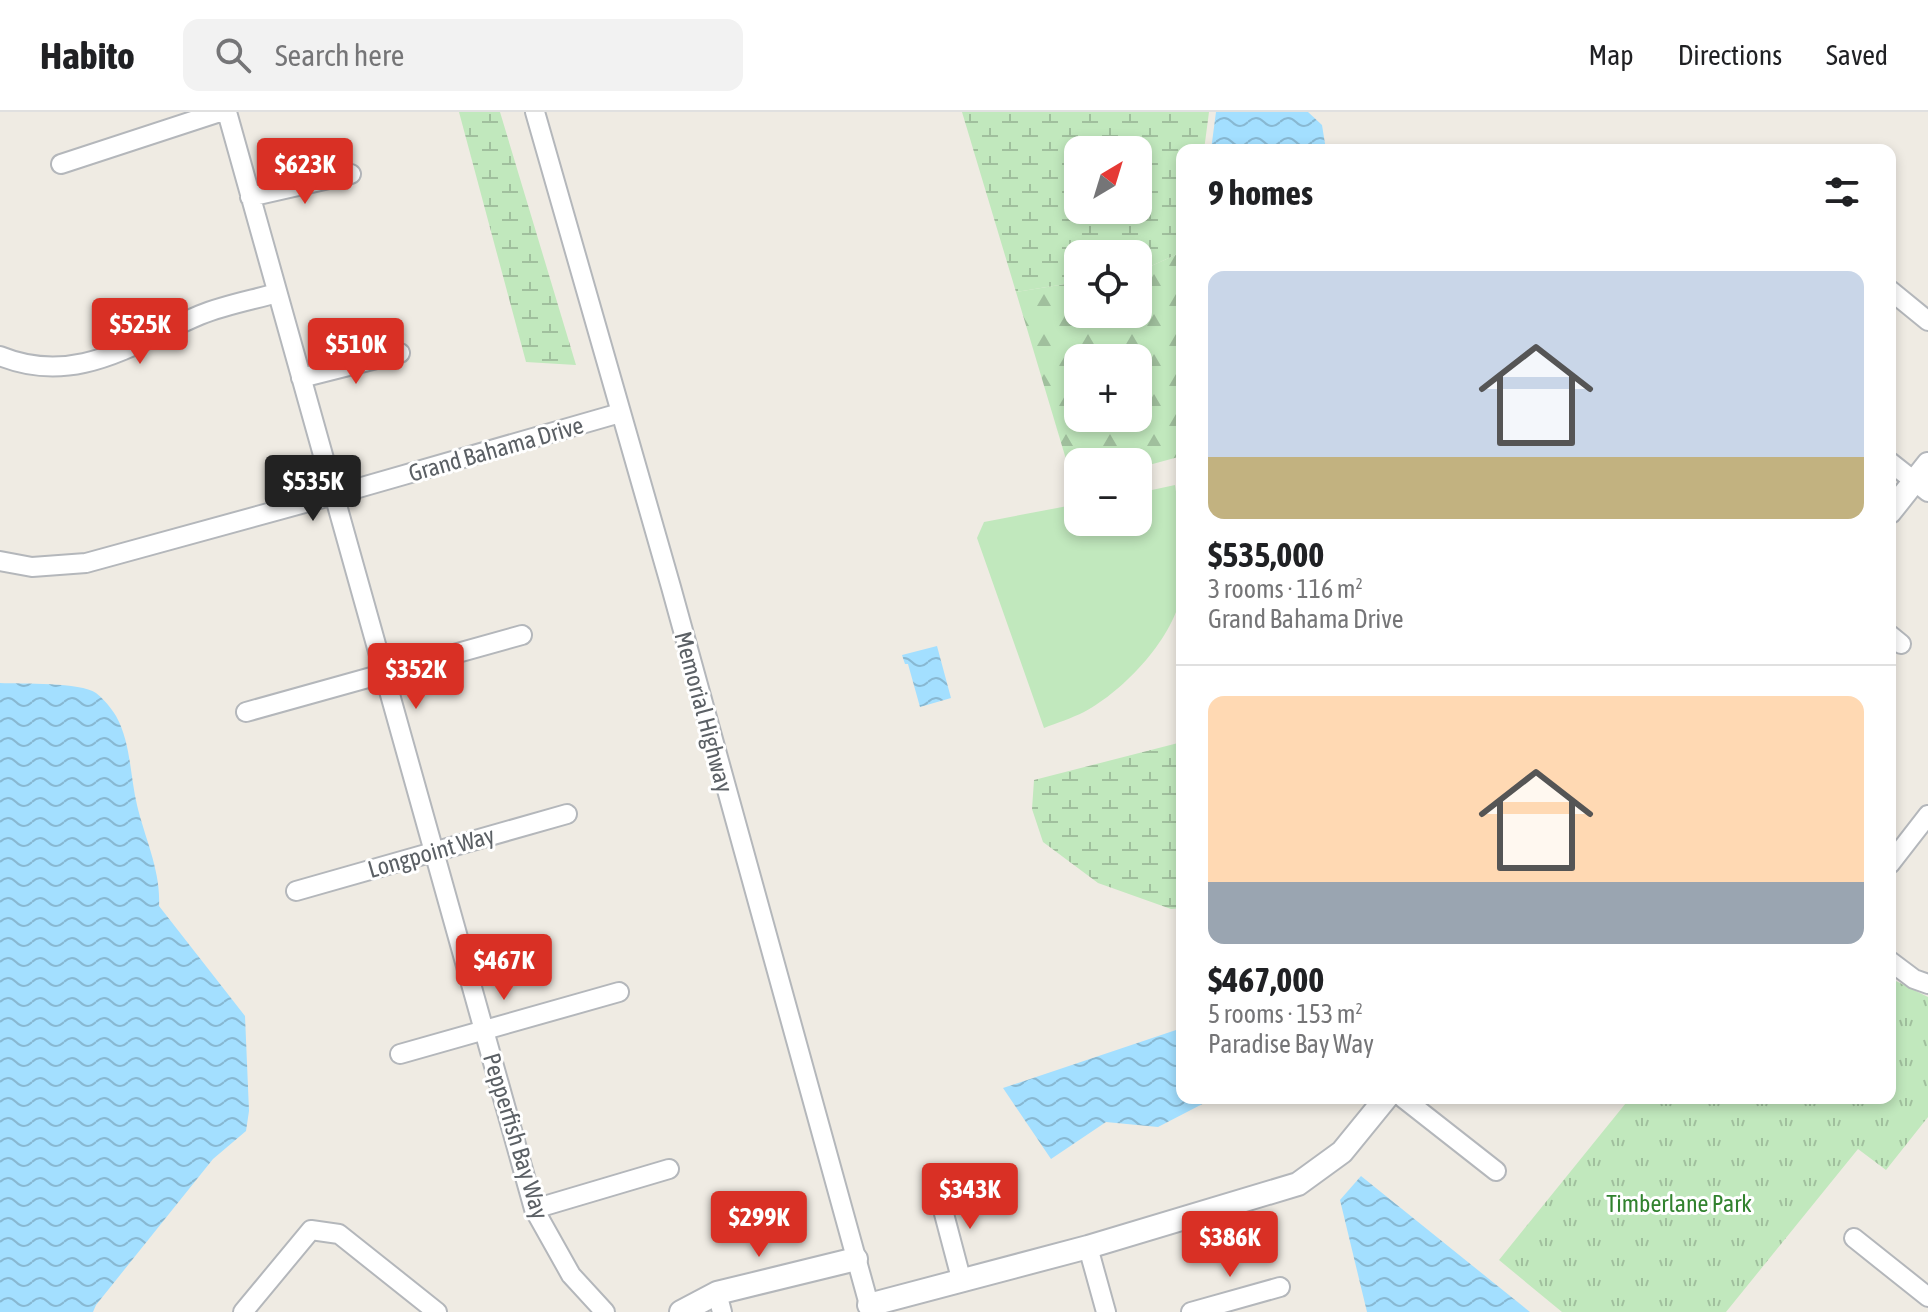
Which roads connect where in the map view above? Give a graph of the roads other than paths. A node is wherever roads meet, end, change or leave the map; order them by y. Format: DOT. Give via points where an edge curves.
graph roads {
  1 [pos="220,112"];
  2 [pos="227,112"];
  3 [pos="535,112"];
  4 [pos="61,164"];
  5 [pos="351,174"];
  6 [pos="250,197"];
  7 [pos="277,293"];
  8 [pos="1896,295"];
  9 [pos="1928,321"];
  10 [pos="400,353"];
  11 [pos="0,356"];
  12 [pos="301,378"];
  13 [pos="620,413"];
  14 [pos="1896,465"];
  15 [pos="1924,479"];
  16 [pos="334,495"];
  17 [pos="1896,506"];
  18 [pos="0,561"];
  19 [pos="522,635"];
  20 [pos="384,674"];
  21 [pos="246,712"];
  22 [pos="567,814"];
  23 [pos="1928,815"];
  24 [pos="433,851"];
  25 [pos="1896,856"];
  26 [pos="296,891"];
  27 [pos="1896,966"];
  28 [pos="1928,984"];
  29 [pos="619,992"];
  30 [pos="483,1029"];
  31 [pos="400,1054"];
  32 [pos="1381,1104"];
  33 [pos="1411,1104"];
  34 [pos="669,1169"];
  35 [pos="1496,1171"];
  36 [pos="938,1191"];
  37 [pos="534,1209"];
  38 [pos="1854,1238"];
  39 [pos="1088,1247"];
  40 [pos="856,1259"];
  41 [pos="962,1282"];
  42 [pos="1280,1287"];
  43 [pos="1928,1297"];
  44 [pos="720,1302"];
  45 [pos="870,1308"];
  46 [pos="243,1312"];
  47 [pos="437,1312"];
  48 [pos="605,1312"];
  49 [pos="681,1312"];
  50 [pos="1106,1312"];
  51 [pos="1191,1312"];
  1 -- 4 [label="street"];
  2 -- 6 [label="street, Pepperfish Bay Way"];
  3 -- 13 [label="street, Memorial Highway"];
  5 -- 6 [label="street"];
  6 -- 7 [label="street, Pepperfish Bay Way"];
  7 -- 11 [label="street" via="203,314 101,361 46,367"];
  7 -- 12 [label="street, Pepperfish Bay Way"];
  8 -- 9 [label="street"];
  10 -- 12 [label="street"];
  12 -- 16 [label="street, Pepperfish Bay Way"];
  13 -- 16 [label="street, Grand Bahama Drive"];
  13 -- 40 [label="street, Memorial Highway"];
  14 -- 15 [label="street"];
  15 -- 17 [label="street"];
  16 -- 18 [label="street, Grand Bahama Drive" via="86,563 32,567"];
  16 -- 20 [label="street, Pepperfish Bay Way"];
  19 -- 20 [label="street"];
  20 -- 21 [label="street"];
  20 -- 24 [label="street, Pepperfish Bay Way"];
  22 -- 24 [label="street, Longpoint Way"];
  23 -- 25 [label="street"];
  24 -- 26 [label="street, Longpoint Way"];
  24 -- 30 [label="street, Pepperfish Bay Way"];
  27 -- 28 [label="street"];
  29 -- 30 [label="street"];
  30 -- 31 [label="street"];
  30 -- 37 [label="street, Pepperfish Bay Way"];
  32 -- 39 [label="street" via="1342,1152 1298,1184"];
  33 -- 35 [label="street"];
  34 -- 37 [label="street"];
  36 -- 41 [label="street"];
  37 -- 48 [label="street, Pepperfish Bay Way" via="571,1275"];
  38 -- 43 [label="street"];
  39 -- 41 [label="street"];
  39 -- 50 [label="street"];
  40 -- 44 [label="street"];
  40 -- 45 [label="street, Memorial Highway"];
  41 -- 45 [label="street"];
  42 -- 51 [label="street"];
  44 -- 49 [label="street"];
  46 -- 47 [label="street" via="311,1230 339,1234"];
}
